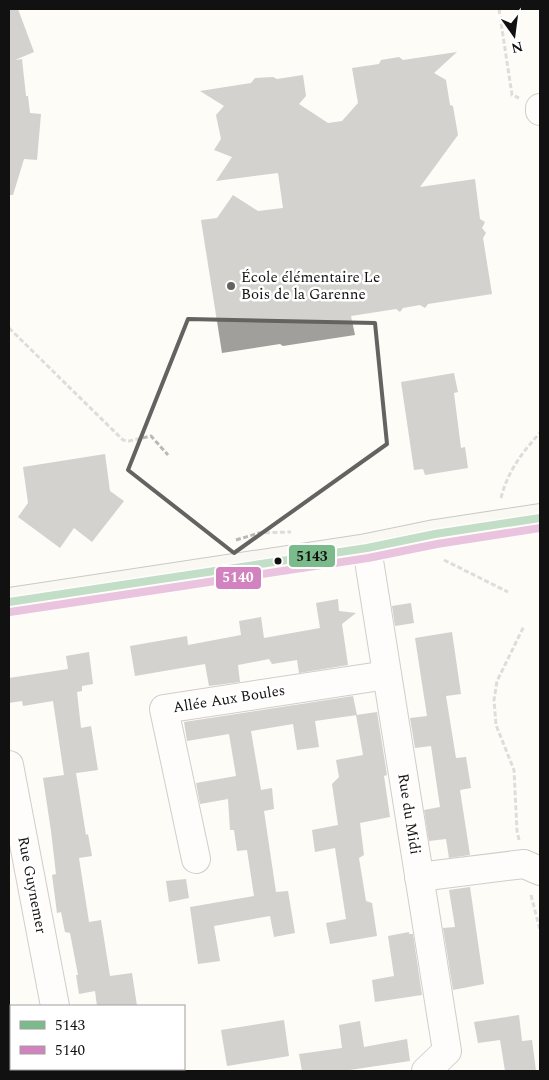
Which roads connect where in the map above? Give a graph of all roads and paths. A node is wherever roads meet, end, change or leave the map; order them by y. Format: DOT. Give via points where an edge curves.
graph roads {
  1 [pos="499,9"];
  2 [pos="540,109"];
  3 [pos="9,328"];
  4 [pos="540,433"];
  5 [pos="168,455"];
  6 [pos="499,506"];
  7 [pos="540,518"];
  8 [pos="366,548"];
  9 [pos="438,557"];
  10 [pos="508,592"];
  11 [pos="9,602"];
  12 [pos="524,626"];
  13 [pos="387,675"];
  14 [pos="9,765"];
  15 [pos="196,859"];
  16 [pos="532,868"];
  17 [pos="419,877"];
  18 [pos="540,930"];
  19 [pos="55,1005"];
  20 [pos="426,1071"];
  1 -- 2 [label="path" via="512,95"];
  3 -- 5 [label="path" via="123,440 152,436"];
  4 -- 6 [label="path" via="527,446 505,480"];
  7 -- 8 [label="street"];
  8 -- 11 [label="street"];
  8 -- 13 [label="street, Rue du Midi"];
  9 -- 10 [label="path"];
  12 -- 16 [label="path" via="497,681 494,700 496,725 514,770 517,831"];
  13 -- 15 [label="street, Allée Aux Boules" via="164,708"];
  13 -- 17 [label="street, Rue du Midi"];
  14 -- 19 [label="street, Rue Guynemer"];
  16 -- 17 [label="street"];
  16 -- 18 [label="path"];
  17 -- 20 [label="street, Rue du Midi" via="447,1051"];
}
